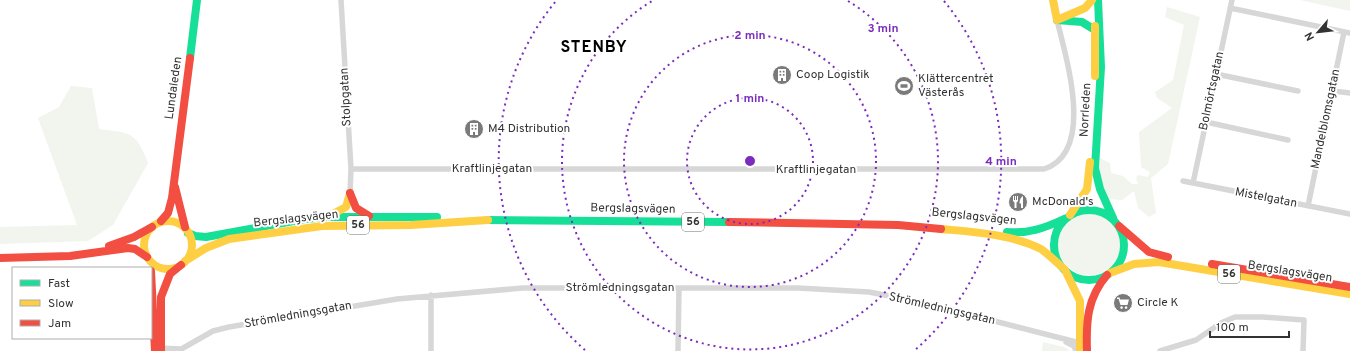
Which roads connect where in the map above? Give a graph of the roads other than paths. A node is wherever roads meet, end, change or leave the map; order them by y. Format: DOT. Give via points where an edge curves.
graph roads {
  1 [pos="197,0"];
  2 [pos="341,0"];
  3 [pos="1053,0"];
  4 [pos="1093,0"];
  5 [pos="1098,0"];
  6 [pos="1232,0"];
  7 [pos="1230,8"];
  8 [pos="1057,20"];
  9 [pos="1095,30"];
  10 [pos="1344,32"];
  11 [pos="1350,33"];
  12 [pos="1216,74"];
  13 [pos="1333,90"];
  14 [pos="1298,91"];
  15 [pos="1350,93"];
  16 [pos="1206,122"];
  17 [pos="1288,140"];
  18 [pos="350,169"];
  19 [pos="174,179"];
  20 [pos="1182,181"];
  21 [pos="1193,183"];
  22 [pos="350,193"];
  23 [pos="1308,206"];
  24 [pos="1350,214"];
  25 [pos="1069,216"];
  26 [pos="327,217"];
  27 [pos="371,217"];
  28 [pos="1113,218"];
  29 [pos="487,220"];
  30 [pos="158,223"];
  31 [pos="898,225"];
  32 [pos="1119,226"];
  33 [pos="186,230"];
  34 [pos="45,256"];
  35 [pos="0,258"];
  36 [pos="183,263"];
  37 [pos="150,264"];
  38 [pos="1064,268"];
  39 [pos="1109,274"];
  40 [pos="152,285"];
  41 [pos="1350,287"];
  42 [pos="679,289"];
  43 [pos="1350,294"];
  44 [pos="431,295"];
  45 [pos="1082,348"];
  46 [pos="158,349"];
  47 [pos="179,350"];
  48 [pos="432,351"];
  49 [pos="678,351"];
  50 [pos="1160,351"];
  51 [pos="1303,351"];
  1 -- 19 [label="main road, Lundaleden"];
  2 -- 18 [label="street, Stolpgatan"];
  3 -- 8 [label="main road"];
  4 -- 8 [label="main road" via="1084,9 1064,14"];
  4 -- 9 [label="main road, Norrleden"];
  5 -- 28 [label="main road, Norrleden" via="1101,67 1095,168 1100,189"];
  6 -- 7 [label="street, Bolmörtsgatan"];
  7 -- 10 [label="street"];
  7 -- 12 [label="street, Bolmörtsgatan"];
  8 -- 9 [label="main road" via="1081,20 1089,23"];
  8 -- 18 [label="street, Kraftlinjegatan" via="1069,68 1074,122 1072,139 1066,154 1059,162 1044,169"];
  9 -- 25 [label="main road, Norrleden" via="1089,181 1083,197"];
  10 -- 11 [label="street"];
  10 -- 13 [label="street, Mandelblomsgatan"];
  12 -- 14 [label="street"];
  12 -- 16 [label="street, Bolmörtsgatan"];
  13 -- 15 [label="street"];
  13 -- 23 [label="street, Mandelblomsgatan"];
  16 -- 17 [label="street"];
  16 -- 21 [label="street, Bolmörtsgatan"];
  18 -- 22 [label="street, Stolpgatan"];
  19 -- 30 [label="main road, Lundaleden" via="170,209"];
  19 -- 33 [label="main road, Lundaleden"];
  20 -- 21 [label="street, Mistelgatan"];
  21 -- 23 [label="street, Mistelgatan"];
  22 -- 26 [label="main road" via="346,207"];
  22 -- 27 [label="main road" via="359,211"];
  23 -- 24 [label="street, Mistelgatan"];
  25 -- 28 [label="main road, 56" via="1078,211 1092,210"];
  25 -- 31 [label="main road, Bergslagsvägen / 56" via="1045,228 1020,233 951,225"];
  25 -- 38 [label="main road" via="1061,224 1055,238 1055,253"];
  26 -- 27 [label="main road, Bergslagsvägen / 56"];
  26 -- 33 [label="main road, Bergslagsvägen / 56" via="276,223 206,237 195,236"];
  27 -- 29 [label="main road, Bergslagsvägen / 56" via="474,217"];
  28 -- 32 [label="main road, 56"];
  29 -- 31 [label="main road, Bergslagsvägen / 56"];
  29 -- 36 [label="main road, Bergslagsvägen / 56" via="294,229 219,242"];
  30 -- 33 [label="main road, 56" via="173,221"];
  30 -- 34 [label="main road, 56" via="129,239 108,246"];
  30 -- 37 [label="main road" via="145,239"];
  31 -- 38 [label="main road, Bergslagsvägen / 56" via="965,231 1014,239 1042,250"];
  32 -- 39 [label="main road, 56" via="1124,251 1116,267"];
  32 -- 41 [label="main road, Bergslagsvägen / 56" via="1138,244 1156,255"];
  33 -- 36 [label="main road" via="191,238 191,250"];
  34 -- 35 [label="main road, 56"];
  34 -- 37 [label="main road, 56" via="77,255 128,248 135,249"];
  36 -- 37 [label="main road, 56" via="172,268"];
  36 -- 46 [label="main road" via="170,274 161,297"];
  38 -- 39 [label="main road, 56" via="1072,275 1085,279"];
  38 -- 45 [label="main road" via="1080,301"];
  39 -- 43 [label="main road, Bergslagsvägen / 56" via="1138,262 1159,262"];
  39 -- 45 [label="main road" via="1100,282 1090,298"];
  40 -- 46 [label="main road"];
  42 -- 44 [label="street, Strömledningsgatan" via="523,288"];
  42 -- 45 [label="street, Strömledningsgatan" via="798,288 869,292 920,302 1060,338"];
  42 -- 49 [label="street"];
  44 -- 47 [label="street, Strömledningsgatan" via="220,329"];
  44 -- 48 [label="street"];
  46 -- 47 [label="street, Strömledningsgatan"];
  50 -- 51 [label="street" via="1196,340 1220,323 1235,318 1263,317 1304,320"];
}
